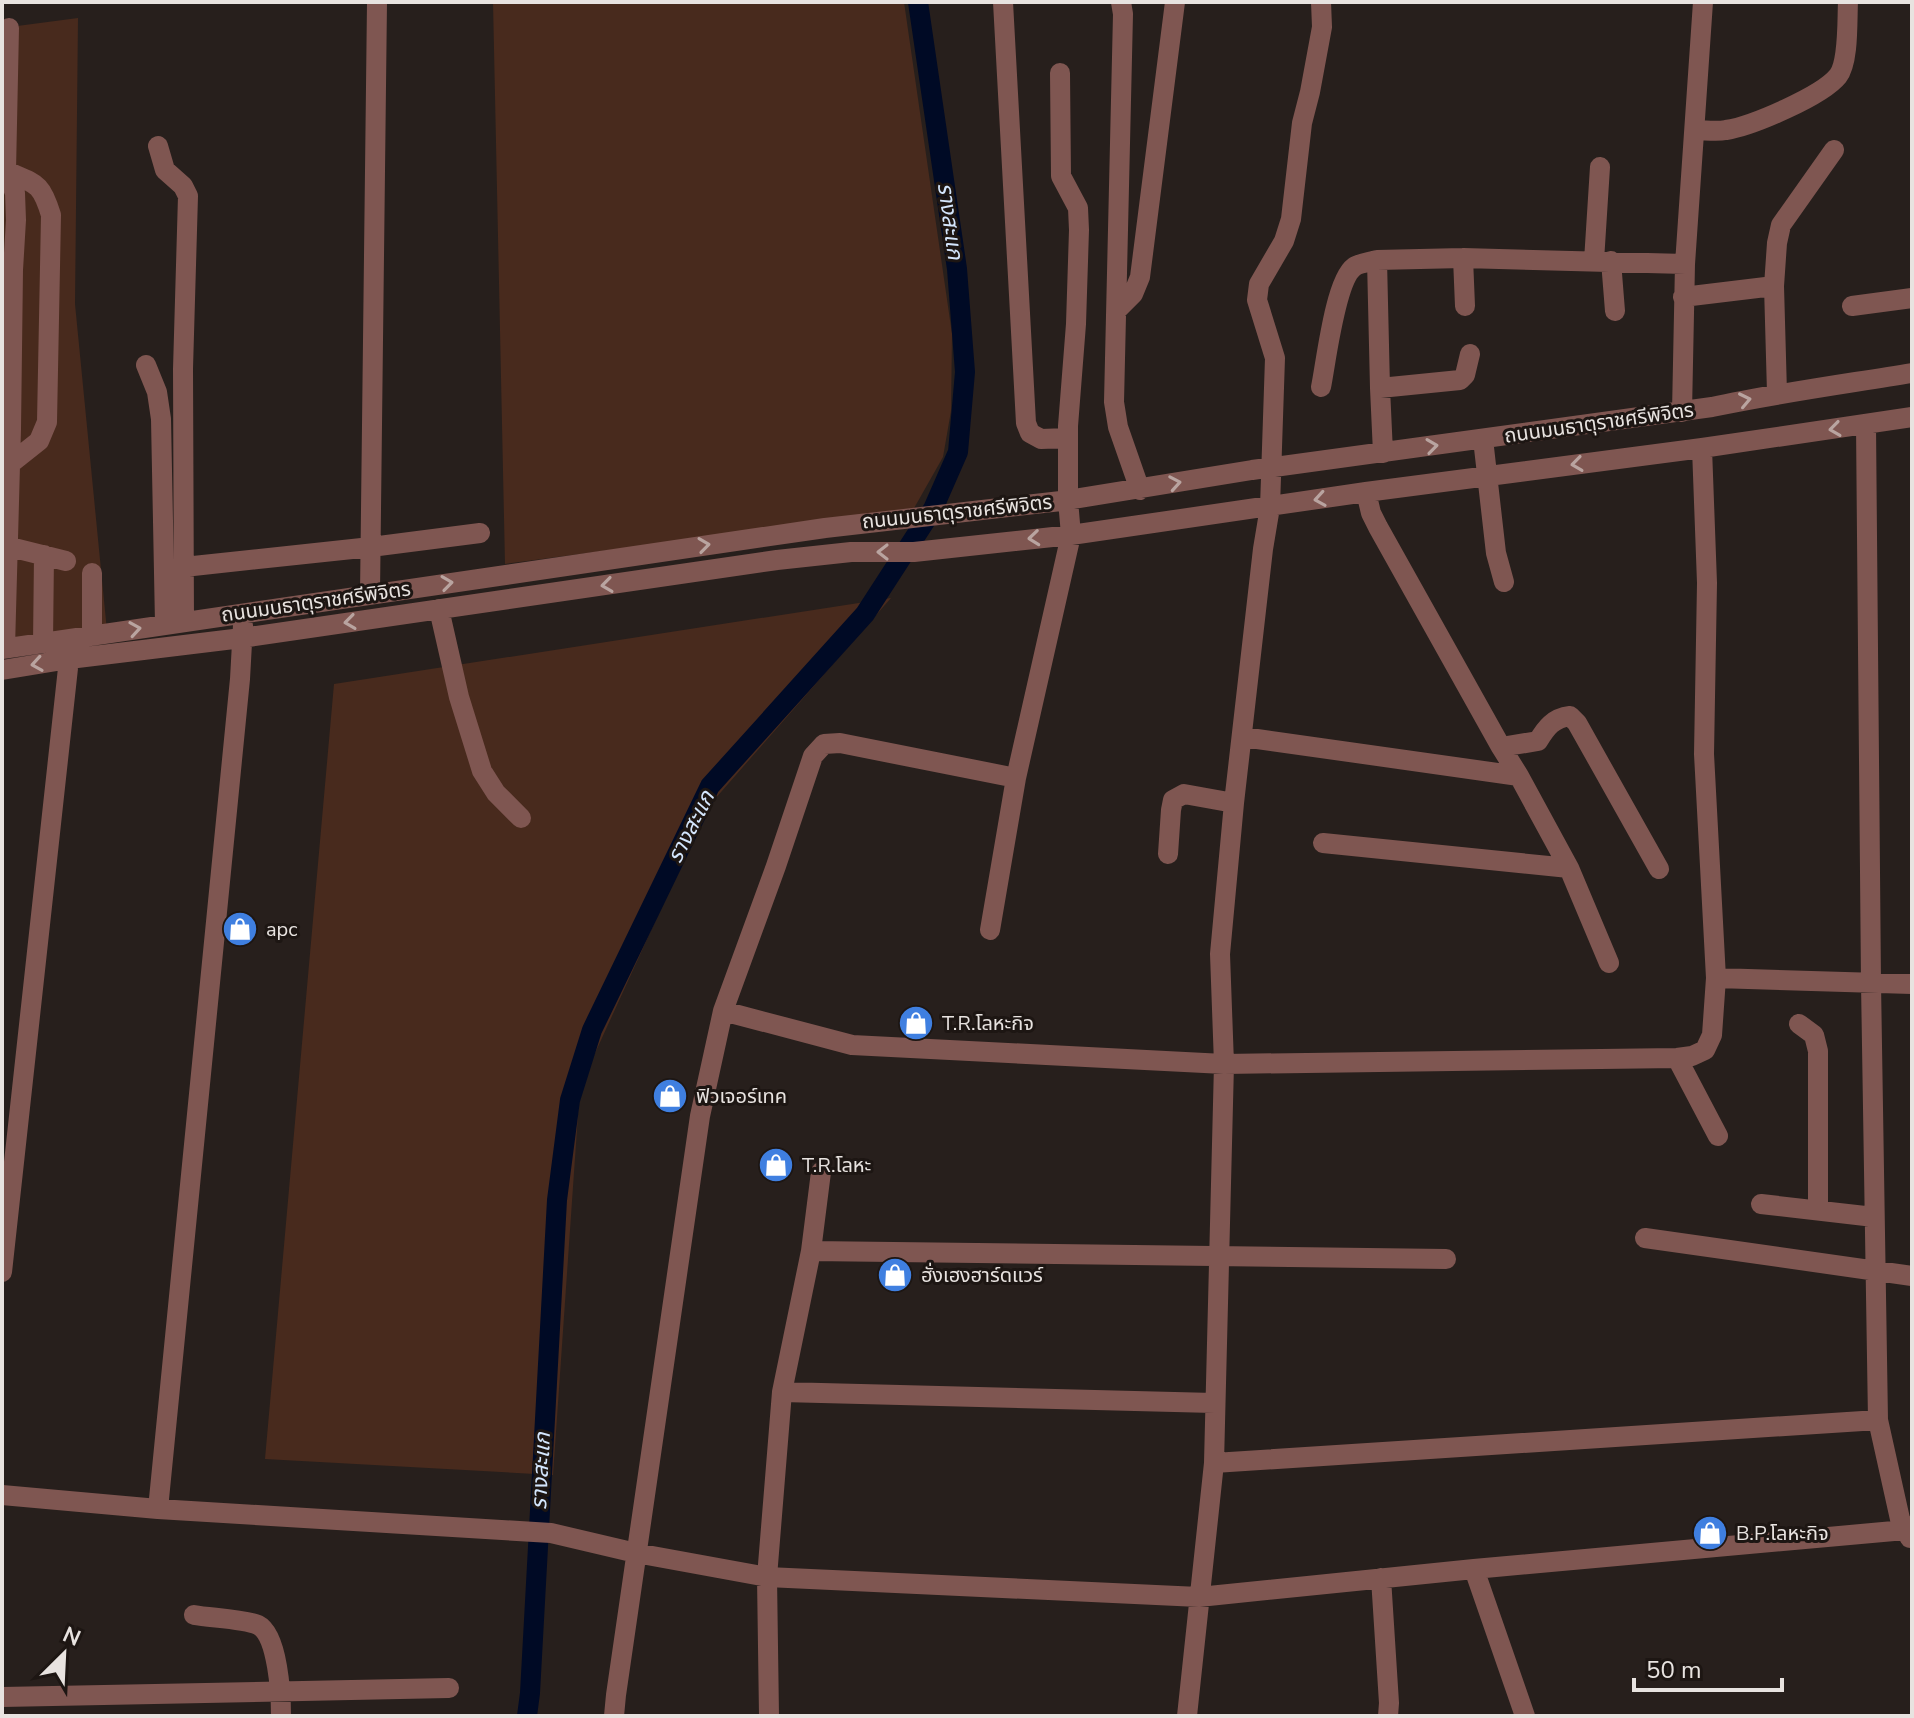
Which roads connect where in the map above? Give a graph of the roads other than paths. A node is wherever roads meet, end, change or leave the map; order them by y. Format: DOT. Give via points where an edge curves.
graph roads {
  1 [pos="377,2"];
  2 [pos="1003,2"];
  3 [pos="1121,2"];
  4 [pos="1175,2"];
  5 [pos="1321,2"];
  6 [pos="1703,2"];
  7 [pos="1848,2"];
  8 [pos="9,28"];
  9 [pos="1060,73"];
  10 [pos="1695,130"];
  11 [pos="158,146"];
  12 [pos="1834,150"];
  13 [pos="1600,167"];
  14 [pos="4,171"];
  15 [pos="9,219"];
  16 [pos="1463,258"];
  17 [pos="1377,260"];
  18 [pos="1603,261"];
  19 [pos="1685,264"];
  20 [pos="7,269"];
  21 [pos="1774,286"];
  22 [pos="1683,297"];
  23 [pos="1912,298"];
  24 [pos="1465,306"];
  25 [pos="1852,306"];
  26 [pos="1117,310"];
  27 [pos="1615,311"];
  28 [pos="1470,354"];
  29 [pos="146,365"];
  30 [pos="1912,373"];
  31 [pos="1321,387"];
  32 [pos="1380,388"];
  33 [pos="1777,393"];
  34 [pos="1682,412"];
  35 [pos="1912,417"];
  36 [pos="1866,424"];
  37 [pos="1068,438"];
  38 [pos="1483,439"];
  39 [pos="1702,448"];
  40 [pos="1383,453"];
  41 [pos="10,464"];
  42 [pos="1271,468"];
  43 [pos="1488,476"];
  44 [pos="1140,490"];
  45 [pos="1366,492"];
  46 [pos="1068,500"];
  47 [pos="1270,507"];
  48 [pos="953,512"];
  49 [pos="825,528"];
  50 [pos="480,533"];
  51 [pos="1071,535"];
  52 [pos="5,545"];
  53 [pos="959,546"];
  54 [pos="371,547"];
  55 [pos="829,554"];
  56 [pos="44,555"];
  57 [pos="66,561"];
  58 [pos="184,567"];
  59 [pos="92,573"];
  60 [pos="1504,582"];
  61 [pos="370,594"];
  62 [pos="439,609"];
  63 [pos="244,614"];
  64 [pos="174,623"];
  65 [pos="92,636"];
  66 [pos="242,638"];
  67 [pos="43,643"];
  68 [pos="4,648"];
  69 [pos="69,659"];
  70 [pos="2,670"];
  71 [pos="1243,737"];
  72 [pos="1501,747"];
  73 [pos="1519,776"];
  74 [pos="1016,778"];
  75 [pos="1234,803"];
  76 [pos="521,818"];
  77 [pos="1323,843"];
  78 [pos="1168,854"];
  79 [pos="1569,868"];
  80 [pos="1659,869"];
  81 [pos="990,930"];
  82 [pos="1609,963"];
  83 [pos="1716,978"];
  84 [pos="1871,983"];
  85 [pos="1912,984"];
  86 [pos="723,1011"];
  87 [pos="1799,1024"];
  88 [pos="1677,1058"];
  89 [pos="1224,1064"];
  90 [pos="1718,1136"];
  91 [pos="821,1172"];
  92 [pos="1761,1204"];
  93 [pos="1818,1210"];
  94 [pos="1874,1217"];
  95 [pos="1645,1238"];
  96 [pos="811,1251"];
  97 [pos="1220,1257"];
  98 [pos="1446,1259"];
  99 [pos="2,1272"];
  100 [pos="1876,1272"];
  101 [pos="1912,1276"];
  102 [pos="782,1392"];
  103 [pos="1214,1403"];
  104 [pos="1878,1420"];
  105 [pos="1214,1463"];
  106 [pos="2,1495"];
  107 [pos="158,1509"];
  108 [pos="1907,1525"];
  109 [pos="636,1553"];
  110 [pos="1474,1569"];
  111 [pos="767,1577"];
  112 [pos="1381,1578"];
  113 [pos="1199,1597"];
  114 [pos="194,1615"];
  115 [pos="449,1688"];
  116 [pos="281,1692"];
  117 [pos="2,1697"];
  118 [pos="281,1716"];
  119 [pos="614,1716"];
  120 [pos="769,1716"];
  121 [pos="1187,1716"];
  122 [pos="1388,1716"];
  123 [pos="1525,1716"];
  1 -- 54 [label="street"];
  2 -- 37 [label="street" via="1026,423 1041,439"];
  3 -- 26 [label="street"];
  4 -- 26 [label="street" via="1140,277"];
  5 -- 42 [label="street" via="1322,27 1302,123 1291,219 1259,284 1257,300 1275,358"];
  6 -- 10 [label="street"];
  7 -- 10 [label="street" via="1844,62 1838,76 1777,113 1723,131"];
  8 -- 14 [label="street"];
  9 -- 37 [label="street" via="1061,176 1078,208 1079,230"];
  10 -- 19 [label="street"];
  11 -- 58 [label="street" via="168,174 188,196"];
  12 -- 21 [label="street" via="1781,225"];
  13 -- 18 [label="street"];
  14 -- 15 [label="street" via="15,193"];
  14 -- 41 [label="street" via="41,189 51,215 47,422 39,441"];
  15 -- 20 [label="street"];
  16 -- 17 [label="street"];
  16 -- 18 [label="street"];
  16 -- 24 [label="street"];
  17 -- 31 [label="street" via="1354,267 1345,279"];
  17 -- 32 [label="street"];
  18 -- 19 [label="street"];
  18 -- 27 [label="street"];
  19 -- 22 [label="street"];
  20 -- 41 [label="street"];
  21 -- 22 [label="street"];
  21 -- 33 [label="street"];
  22 -- 34 [label="street"];
  23 -- 25 [label="street"];
  26 -- 44 [label="street" via="1114,402"];
  28 -- 32 [label="street" via="1460,380"];
  29 -- 64 [label="street" via="161,419"];
  30 -- 33 [label="street, ถนนมนธาตุราชศรีพิจิตร"];
  32 -- 40 [label="street"];
  34 -- 33 [label="street, ถนนมนธาตุราชศรีพิจิตร, one-way"];
  34 -- 38 [label="street, ถนนมนธาตุราชศรีพิจิตร"];
  35 -- 36 [label="street, ถนนมนธาตุราชศรีพิจิตร"];
  36 -- 39 [label="street, ถนนมนธาตุราชศรีพิจิตร, one-way"];
  36 -- 84 [label="street"];
  37 -- 46 [label="street"];
  40 -- 38 [label="street, ถนนมนธาตุราชศรีพิจิตร, one-way"];
  38 -- 43 [label="street"];
  39 -- 43 [label="street, ถนนมนธาตุราชศรีพิจิตร, one-way"];
  39 -- 83 [label="street" via="1707,583 1704,754"];
  40 -- 42 [label="street, ถนนมนธาตุราชศรีพิจิตร"];
  41 -- 52 [label="street"];
  44 -- 42 [label="street, ถนนมนธาตุราชศรีพิจิตร, one-way"];
  42 -- 47 [label="street"];
  43 -- 45 [label="street, ถนนมนธาตุราชศรีพิจิตร"];
  43 -- 60 [label="street"];
  44 -- 46 [label="street, ถนนมนธาตุราชศรีพิจิตร"];
  45 -- 47 [label="street, ถนนมนธาตุราชศรีพิจิตร, one-way"];
  45 -- 72 [label="street" via="1378,527"];
  46 -- 48 [label="street, ถนนมนธาตุราชศรีพิจิตร"];
  46 -- 51 [label="street"];
  47 -- 51 [label="street, ถนนมนธาตุราชศรีพิจิตร"];
  47 -- 71 [label="street"];
  48 -- 49 [label="street, ถนนมนธาตุราชศรีพิจิตร"];
  48 -- 53 [label="street"];
  49 -- 55 [label="street"];
  61 -- 49 [label="street, ถนนมนธาตุราชศรีพิจิตร, one-way"];
  50 -- 54 [label="street"];
  51 -- 53 [label="street, ถนนมนธาตุราชศรีพิจิตร, one-way"];
  51 -- 74 [label="street"];
  52 -- 56 [label="street"];
  52 -- 68 [label="street"];
  53 -- 55 [label="street, ถนนมนธาตุราชศรีพิจิตร, one-way"];
  54 -- 58 [label="street"];
  54 -- 61 [label="street"];
  55 -- 62 [label="street, ถนนมนธาตุราชศรีพิจิตร, one-way"];
  56 -- 57 [label="street"];
  56 -- 67 [label="street"];
  58 -- 64 [label="street"];
  59 -- 65 [label="street"];
  61 -- 63 [label="street, ถนนมนธาตุราชศรีพิจิตร"];
  62 -- 66 [label="street, ถนนมนธาตุราชศรีพิจิตร, one-way"];
  62 -- 76 [label="street" via="482,771"];
  63 -- 64 [label="street, ถนนมนธาตุราชศรีพิจิตร"];
  63 -- 66 [label="street"];
  65 -- 64 [label="street, ถนนมนธาตุราชศรีพิจิตร, one-way"];
  65 -- 67 [label="street, ถนนมนธาตุราชศรีพิจิตร"];
  66 -- 69 [label="street, ถนนมนธาตุราชศรีพิจิตร"];
  66 -- 107 [label="street"];
  67 -- 68 [label="street, ถนนมนธาตุราชศรีพิจิตร"];
  69 -- 70 [label="street, ถนนมนธาตุราชศรีพิจิตร, one-way"];
  69 -- 99 [label="street"];
  71 -- 73 [label="street"];
  71 -- 75 [label="street"];
  72 -- 73 [label="street"];
  72 -- 80 [label="street" via="1538,741 1549,725 1570,716"];
  73 -- 79 [label="street"];
  74 -- 81 [label="street"];
  74 -- 86 [label="street" via="824,744 813,756"];
  75 -- 78 [label="street" via="1184,794 1173,800"];
  75 -- 89 [label="street" via="1220,954"];
  77 -- 79 [label="street"];
  79 -- 82 [label="street"];
  83 -- 84 [label="street"];
  83 -- 88 [label="street" via="1712,1035 1705,1050"];
  84 -- 85 [label="street"];
  84 -- 94 [label="street"];
  86 -- 89 [label="street" via="852,1045"];
  86 -- 109 [label="street" via="700,1116"];
  87 -- 93 [label="street" via="1814,1035 1818,1051"];
  88 -- 89 [label="street"];
  88 -- 90 [label="street"];
  89 -- 97 [label="street"];
  91 -- 96 [label="street"];
  92 -- 93 [label="street"];
  93 -- 94 [label="street"];
  94 -- 100 [label="street"];
  95 -- 100 [label="street"];
  96 -- 97 [label="street"];
  96 -- 102 [label="street"];
  97 -- 98 [label="street"];
  97 -- 103 [label="street"];
  100 -- 101 [label="street"];
  100 -- 104 [label="street"];
  102 -- 103 [label="street"];
  102 -- 111 [label="street"];
  103 -- 105 [label="street"];
  104 -- 105 [label="street"];
  104 -- 108 [label="street"];
  105 -- 113 [label="street"];
  106 -- 107 [label="street"];
  107 -- 109 [label="street" via="551,1533"];
  108 -- 110 [label="street"];
  109 -- 111 [label="street"];
  109 -- 119 [label="street"];
  110 -- 112 [label="street"];
  110 -- 123 [label="street"];
  111 -- 113 [label="street"];
  111 -- 120 [label="street"];
  112 -- 113 [label="street"];
  112 -- 122 [label="street"];
  113 -- 121 [label="street"];
  114 -- 116 [label="street" via="265,1630"];
  115 -- 116 [label="street"];
  116 -- 117 [label="street"];
  116 -- 118 [label="street"];
}
